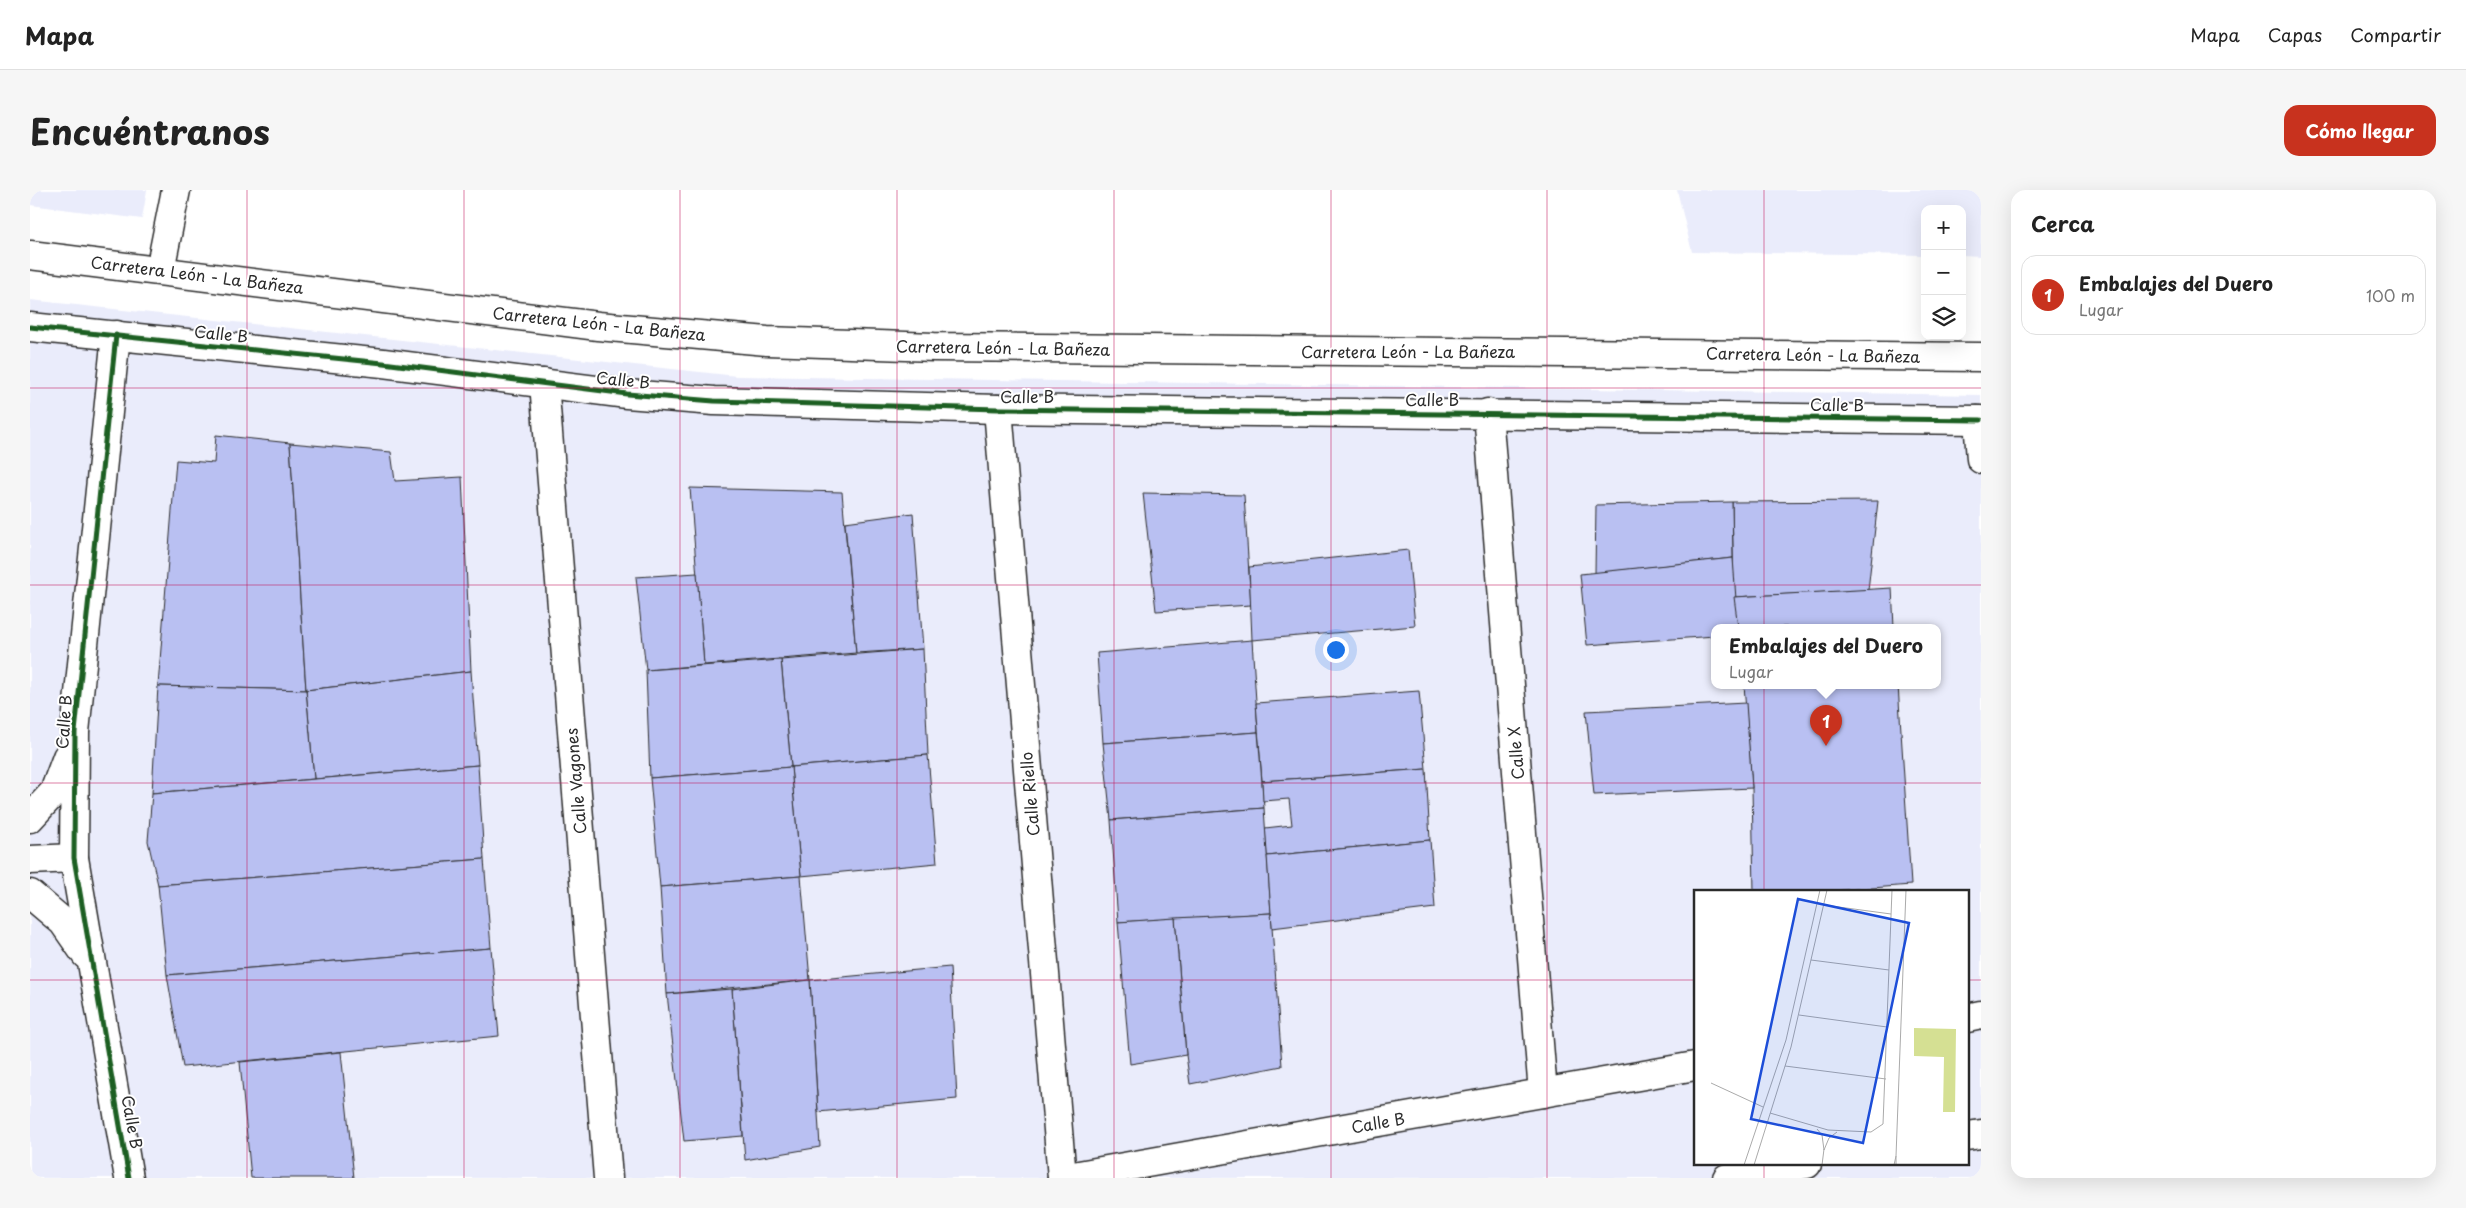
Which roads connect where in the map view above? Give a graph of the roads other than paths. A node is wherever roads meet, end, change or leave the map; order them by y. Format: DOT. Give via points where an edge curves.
graph roads {
  1 [pos="176,190"];
  2 [pos="30,255"];
  3 [pos="160,270"];
  4 [pos="30,327"];
  5 [pos="116,335"];
  6 [pos="1981,357"];
  7 [pos="544,384"];
  8 [pos="998,410"];
  9 [pos="1488,413"];
  10 [pos="1980,420"];
  11 [pos="1981,459"];
  12 [pos="75,732"];
  13 [pos="30,818"];
  14 [pos="74,858"];
  15 [pos="30,860"];
  16 [pos="30,894"];
  17 [pos="91,965"];
  18 [pos="1981,1015"];
  19 [pos="1968,1018"];
  20 [pos="1694,1066"];
  21 [pos="1543,1093"];
  22 [pos="1981,1134"];
  23 [pos="1968,1136"];
  24 [pos="1796,1166"];
  25 [pos="129,1178"];
  26 [pos="608,1178"];
  27 [pos="1062,1178"];
  28 [pos="1727,1178"];
  1 -- 3 [label="street"];
  2 -- 3 [label="street, Carretera León - La Bañeza"];
  3 -- 6 [label="street, Carretera León - La Bañeza" via="598,326 767,341 934,347"];
  4 -- 5 [label="street"];
  5 -- 7 [label="street, Calle B" via="383,363"];
  5 -- 12 [label="street, Calle B"];
  7 -- 8 [label="street, Calle B" via="714,402"];
  7 -- 26 [label="street, Calle Vagones"];
  8 -- 9 [label="street, Calle B"];
  8 -- 27 [label="street, Calle Riello"];
  9 -- 10 [label="street, Calle B"];
  9 -- 21 [label="street, Calle X"];
  10 -- 11 [label="street, Calle B"];
  12 -- 13 [label="street" via="54,792"];
  12 -- 14 [label="street, Calle B"];
  14 -- 15 [label="street"];
  14 -- 17 [label="street, Calle B"];
  16 -- 17 [label="street" via="63,922"];
  17 -- 25 [label="street, Calle B"];
  18 -- 19 [label="street"];
  20 -- 21 [label="street, Calle B"];
  21 -- 27 [label="street, Calle B"];
  22 -- 23 [label="street"];
  24 -- 28 [label="street"];
}
